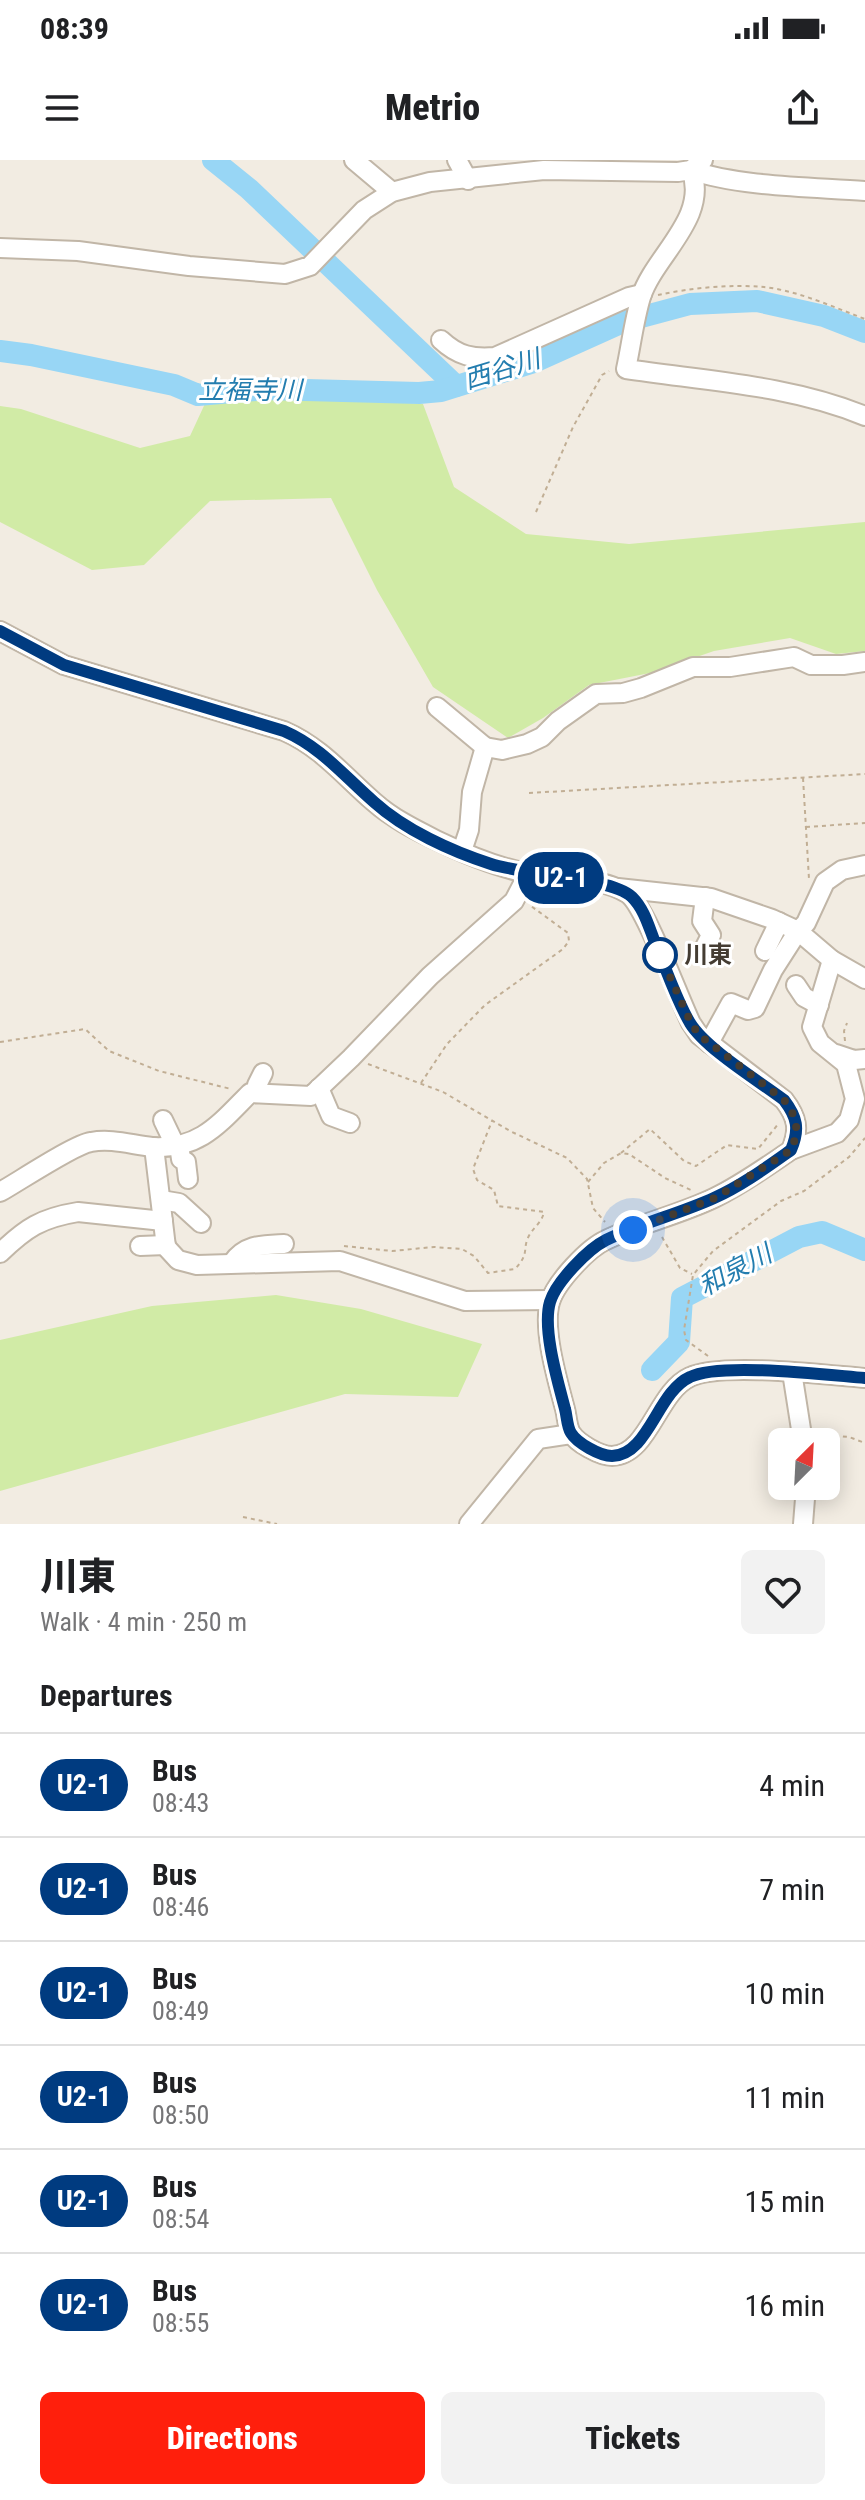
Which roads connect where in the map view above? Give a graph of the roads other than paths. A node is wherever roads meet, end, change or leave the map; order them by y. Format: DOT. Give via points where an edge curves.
graph roads {
  1 [pos="354,160"];
  2 [pos="457,160"];
  3 [pos="562,165"];
  4 [pos="697,165"];
  5 [pos="468,180"];
  6 [pos="865,191"];
  7 [pos="392,192"];
  8 [pos="0,248"];
  9 [pos="642,294"];
  10 [pos="441,340"];
  11 [pos="865,416"];
  12 [pos="0,631"];
  13 [pos="865,662"];
  14 [pos="437,707"];
  15 [pos="485,747"];
  16 [pos="462,851"];
  17 [pos="865,865"];
  18 [pos="528,874"];
  19 [pos="613,887"];
  20 [pos="705,897"];
  21 [pos="779,922"];
  22 [pos="798,931"];
  23 [pos="705,947"];
  24 [pos="765,951"];
  25 [pos="845,962"];
  26 [pos="865,979"];
  27 [pos="796,985"];
  28 [pos="819,1005"];
  29 [pos="709,1043"];
  30 [pos="833,1053"];
  31 [pos="865,1059"];
  32 [pos="263,1073"];
  33 [pos="319,1088"];
  34 [pos="254,1093"];
  35 [pos="163,1120"];
  36 [pos="350,1123"];
  37 [pos="177,1145"];
  38 [pos="154,1147"];
  39 [pos="791,1150"];
  40 [pos="188,1179"];
  41 [pos="0,1192"];
  42 [pos="161,1200"];
  43 [pos="163,1221"];
  44 [pos="201,1223"];
  45 [pos="284,1244"];
  46 [pos="166,1245"];
  47 [pos="140,1246"];
  48 [pos="0,1253"];
  49 [pos="232,1263"];
  50 [pos="550,1300"];
  51 [pos="792,1372"];
  52 [pos="865,1378"];
  53 [pos="800,1428"];
  54 [pos="571,1434"];
  55 [pos="805,1500"];
  56 [pos="469,1524"];
  57 [pos="803,1524"];
  1 -- 7 [label="street"];
  2 -- 5 [label="street"];
  3 -- 4 [label="street"];
  3 -- 5 [label="street"];
  4 -- 6 [label="street" via="705,175"];
  4 -- 9 [label="street" via="685,225"];
  5 -- 7 [label="street"];
  7 -- 8 [label="street" via="364,210 310,266 285,274 78,251"];
  9 -- 10 [label="street" via="495,357 454,353"];
  9 -- 11 [label="street" via="626,369 779,391 832,402"];
  12 -- 16 [label="street" via="64,665 305,740 398,820"];
  13 -- 15 [label="street" via="811,665 794,657 693,667 641,688 596,694 527,744 502,750"];
  14 -- 15 [label="street"];
  15 -- 16 [label="street"];
  16 -- 18 [label="street"];
  17 -- 22 [label="street" via="842,870 825,882"];
  18 -- 19 [label="street"];
  18 -- 33 [label="street" via="514,901 430,976"];
  19 -- 20 [label="street"];
  19 -- 29 [label="street" via="629,894 643,910 691,1023"];
  20 -- 21 [label="street"];
  20 -- 23 [label="street" via="702,921 711,935"];
  21 -- 22 [label="street"];
  21 -- 24 [label="street"];
  22 -- 25 [label="street"];
  22 -- 29 [label="street" via="755,1008 731,1003"];
  25 -- 26 [label="street"];
  25 -- 28 [label="street"];
  27 -- 28 [label="street"];
  28 -- 30 [label="street" via="812,1027"];
  29 -- 39 [label="street" via="791,1109 797,1127"];
  30 -- 31 [label="street"];
  30 -- 39 [label="street" via="846,1064 851,1081 855,1099 849,1120 837,1133"];
  32 -- 34 [label="street"];
  33 -- 34 [label="street" via="311,1096"];
  33 -- 36 [label="street" via="331,1116"];
  34 -- 37 [label="street" via="210,1134"];
  35 -- 37 [label="street"];
  37 -- 38 [label="street"];
  37 -- 40 [label="street"];
  38 -- 41 [label="street" via="89,1142"];
  38 -- 42 [label="street"];
  39 -- 50 [label="street" via="713,1199 604,1241 566,1276"];
  42 -- 43 [label="street"];
  42 -- 44 [label="street" via="179,1203"];
  43 -- 46 [label="street"];
  43 -- 48 [label="street" via="67,1214 28,1227"];
  45 -- 49 [label="street" via="254,1246"];
  46 -- 47 [label="street"];
  46 -- 49 [label="street" via="178,1260"];
  49 -- 50 [label="street" via="340,1261 465,1301"];
  50 -- 54 [label="street" via="551,1342"];
  51 -- 52 [label="street"];
  51 -- 53 [label="street"];
  51 -- 54 [label="street" via="710,1371 691,1376 678,1384 627,1454 609,1456"];
  54 -- 56 [label="street" via="538,1439"];
  55 -- 57 [label="street"];
}
